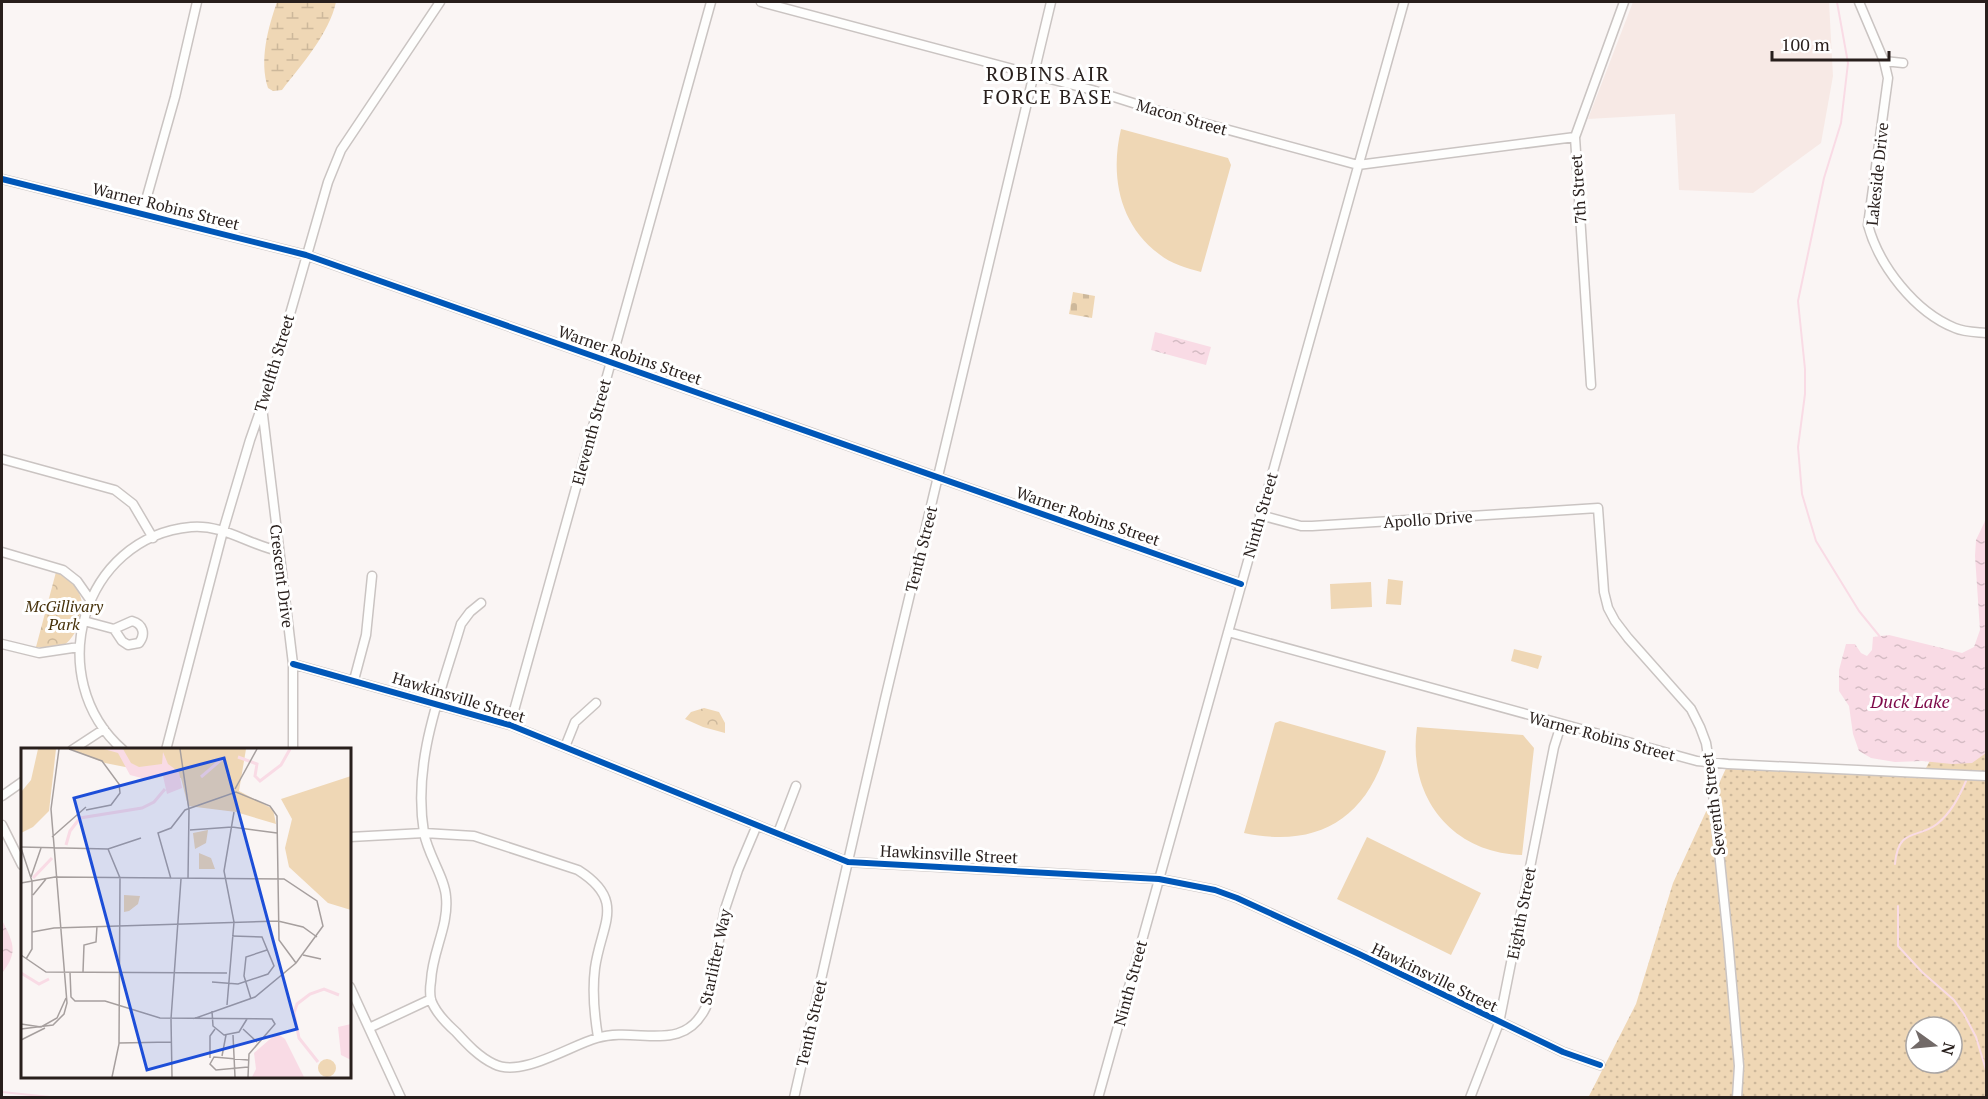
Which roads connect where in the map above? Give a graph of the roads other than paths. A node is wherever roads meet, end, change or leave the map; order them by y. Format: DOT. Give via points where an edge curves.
graph roads {
  1 [pos="197,2"];
  2 [pos="440,2"];
  3 [pos="711,2"];
  4 [pos="762,2"];
  5 [pos="1052,2"];
  6 [pos="1404,2"];
  7 [pos="1624,2"];
  8 [pos="1859,2"];
  9 [pos="1884,61"];
  10 [pos="1903,63"];
  11 [pos="1035,75"];
  12 [pos="1575,137"];
  13 [pos="1359,165"];
  14 [pos="2,179"];
  15 [pos="142,214"];
  16 [pos="306,255"];
  17 [pos="1986,333"];
  18 [pos="610,362"];
  19 [pos="1591,384"];
  20 [pos="262,404"];
  21 [pos="2,459"];
  22 [pos="939,477"];
  23 [pos="1598,508"];
  24 [pos="1260,515"];
  25 [pos="223,531"];
  26 [pos="153,538"];
  27 [pos="2,552"];
  28 [pos="279,552"];
  29 [pos="372,576"];
  30 [pos="1241,584"];
  31 [pos="91,601"];
  32 [pos="481,603"];
  33 [pos="84,621"];
  34 [pos="114,629"];
  35 [pos="1228,632"];
  36 [pos="2,644"];
  37 [pos="79,647"];
  38 [pos="293,663"];
  39 [pos="354,680"];
  40 [pos="437,703"];
  41 [pos="597,703"];
  42 [pos="510,725"];
  43 [pos="1561,725"];
  44 [pos="104,729"];
  45 [pos="565,747"];
  46 [pos="75,748"];
  47 [pos="121,748"];
  48 [pos="167,748"];
  49 [pos="293,748"];
  50 [pos="1710,763"];
  51 [pos="1986,776"];
  52 [pos="21,783"];
  53 [pos="796,786"];
  54 [pos="2,796"];
  55 [pos="2,825"];
  56 [pos="757,825"];
  57 [pos="424,833"];
  58 [pos="778,833"];
  59 [pos="351,837"];
  60 [pos="848,862"];
  61 [pos="21,863"];
  62 [pos="1159,879"];
  63 [pos="351,989"];
  64 [pos="431,999"];
  65 [pos="1499,1023"];
  66 [pos="369,1028"];
  67 [pos="598,1037"];
  68 [pos="1600,1065"];
  69 [pos="401,1098"];
  70 [pos="794,1098"];
  71 [pos="1098,1098"];
  72 [pos="1470,1098"];
  73 [pos="1737,1098"];
  1 -- 15 [label="street"];
  2 -- 16 [label="street, Twelfth Street" via="341,150"];
  3 -- 18 [label="street, Eleventh Street"];
  4 -- 11 [label="street, Macon Street"];
  5 -- 11 [label="street, Tenth Street"];
  6 -- 13 [label="street, Ninth Street"];
  7 -- 12 [label="street, 7th Street"];
  8 -- 9 [label="street, Lakeside Drive"];
  9 -- 10 [label="street"];
  9 -- 17 [label="street, Lakeside Drive" via="1888,78 1868,225 1872,237 1891,274 1920,306 1957,329"];
  11 -- 13 [label="street, Macon Street"];
  11 -- 22 [label="street, Tenth Street"];
  12 -- 13 [label="street, Macon Street"];
  12 -- 19 [label="street, 7th Street"];
  13 -- 24 [label="street, Ninth Street"];
  14 -- 15 [label="street, Warner Robins Street"];
  15 -- 16 [label="street, Warner Robins Street"];
  16 -- 18 [label="street, Warner Robins Street"];
  16 -- 20 [label="street, Twelfth Street"];
  18 -- 22 [label="street, Warner Robins Street"];
  18 -- 42 [label="street, Eleventh Street"];
  20 -- 25 [label="street, Twelfth Street"];
  20 -- 28 [label="street, Crescent Drive"];
  21 -- 26 [label="street" via="115,490 133,504"];
  22 -- 30 [label="street, Warner Robins Street"];
  22 -- 60 [label="street, Tenth Street"];
  23 -- 24 [label="street, Apollo Drive" via="1312,526"];
  23 -- 50 [label="street, Seventh Street" via="1608,608 1628,639 1691,709 1704,735"];
  24 -- 30 [label="street, Ninth Street"];
  25 -- 26 [label="street" via="191,527"];
  25 -- 28 [label="street"];
  25 -- 48 [label="street, Twelfth Street"];
  26 -- 31 [label="street" via="113,566"];
  27 -- 31 [label="street" via="63,570 77,581"];
  28 -- 38 [label="street, Crescent Drive"];
  29 -- 39 [label="street" via="366,635"];
  30 -- 35 [label="street, Ninth Street"];
  31 -- 33 [label="street"];
  32 -- 40 [label="street" via="461,624"];
  33 -- 34 [label="street"];
  33 -- 37 [label="street"];
  35 -- 43 [label="street, Warner Robins Street"];
  35 -- 62 [label="street, Ninth Street"];
  36 -- 37 [label="street" via="39,653"];
  37 -- 44 [label="street" via="87,697"];
  38 -- 39 [label="street, Hawkinsville Street"];
  38 -- 49 [label="street, Crescent Drive"];
  39 -- 40 [label="street, Hawkinsville Street"];
  40 -- 42 [label="street, Hawkinsville Street"];
  40 -- 57 [label="street" via="422,771"];
  41 -- 45 [label="street" via="574,722"];
  42 -- 45 [label="street, Hawkinsville Street"];
  43 -- 50 [label="street, Warner Robins Street"];
  43 -- 65 [label="street, Eighth Street"];
  44 -- 46 [label="street"];
  44 -- 47 [label="street"];
  45 -- 56 [label="street, Hawkinsville Street"];
  50 -- 51 [label="street, Warner Robins Street"];
  50 -- 73 [label="street, Seventh Street" via="1739,1066"];
  52 -- 54 [label="street"];
  53 -- 58 [label="street"];
  55 -- 61 [label="street"];
  56 -- 58 [label="street, Hawkinsville Street"];
  56 -- 67 [label="street, Starlifter Way" via="725,909 706,1007 700,1019 686,1032 672,1036"];
  57 -- 59 [label="street"];
  57 -- 64 [label="street" via="446,893 447,908 432,965"];
  57 -- 67 [label="street" via="461,834 487,840 578,870 600,887 608,909 593,990"];
  58 -- 60 [label="street, Hawkinsville Street"];
  60 -- 62 [label="street, Hawkinsville Street"];
  60 -- 70 [label="street, Tenth Street"];
  62 -- 65 [label="street, Hawkinsville Street" via="1237,898"];
  62 -- 71 [label="street, Ninth Street"];
  63 -- 66 [label="street"];
  64 -- 66 [label="street"];
  64 -- 67 [label="street, Starlifter Way" via="451,1028 477,1054 496,1066 527,1065"];
  65 -- 68 [label="street, Hawkinsville Street"];
  65 -- 72 [label="street, Eighth Street"];
  66 -- 69 [label="street"];
}
